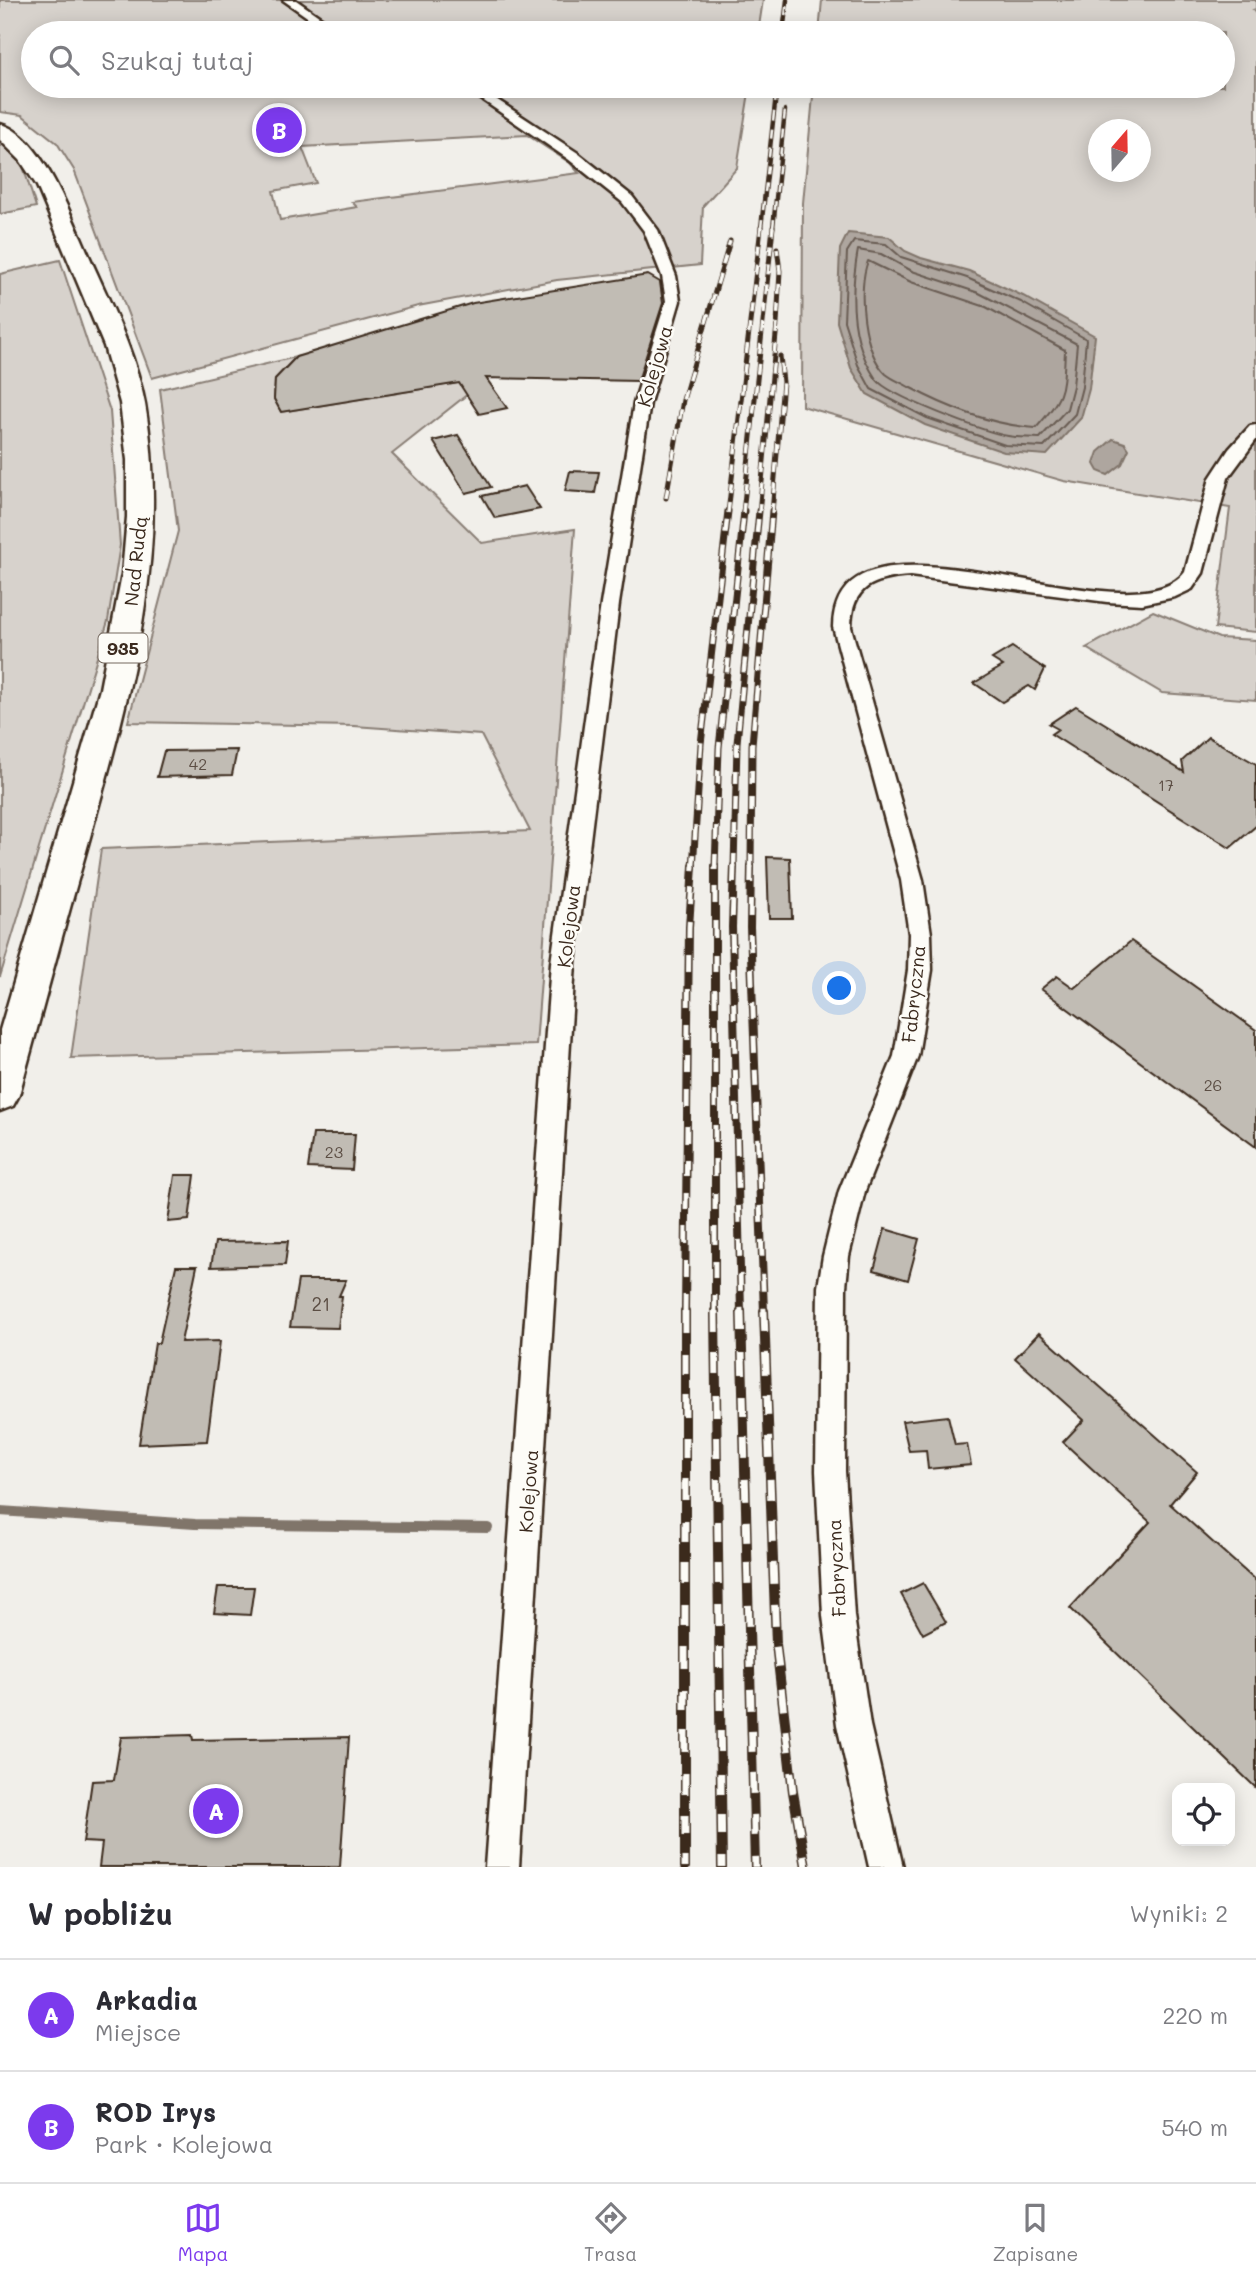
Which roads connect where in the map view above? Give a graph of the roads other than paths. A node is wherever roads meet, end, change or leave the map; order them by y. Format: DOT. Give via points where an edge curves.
graph roads {
  1 [pos="289,0"];
  2 [pos="320,21"];
  3 [pos="486,98"];
  4 [pos="0,130"];
  5 [pos="1256,430"];
  6 [pos="0,1095"];
  7 [pos="502,1867"];
  8 [pos="886,1867"];
  1 -- 2 [label="street"];
  3 -- 7 [label="street, Kolejowa" via="573,156 627,199 651,230 673,300 642,403 610,604 563,963"];
  4 -- 6 [label="main road, Nad Rudą / 935" via="20,145 43,176 112,333 132,404 141,508 135,582 110,702"];
  5 -- 8 [label="street, Fabryczna" via="1219,478 1194,573 1185,585 1168,593 1142,598 1107,596 901,570 863,581 846,599 841,614 912,880 920,934 919,982 906,1056 852,1191 832,1287 832,1496 840,1634 864,1778"];
}
